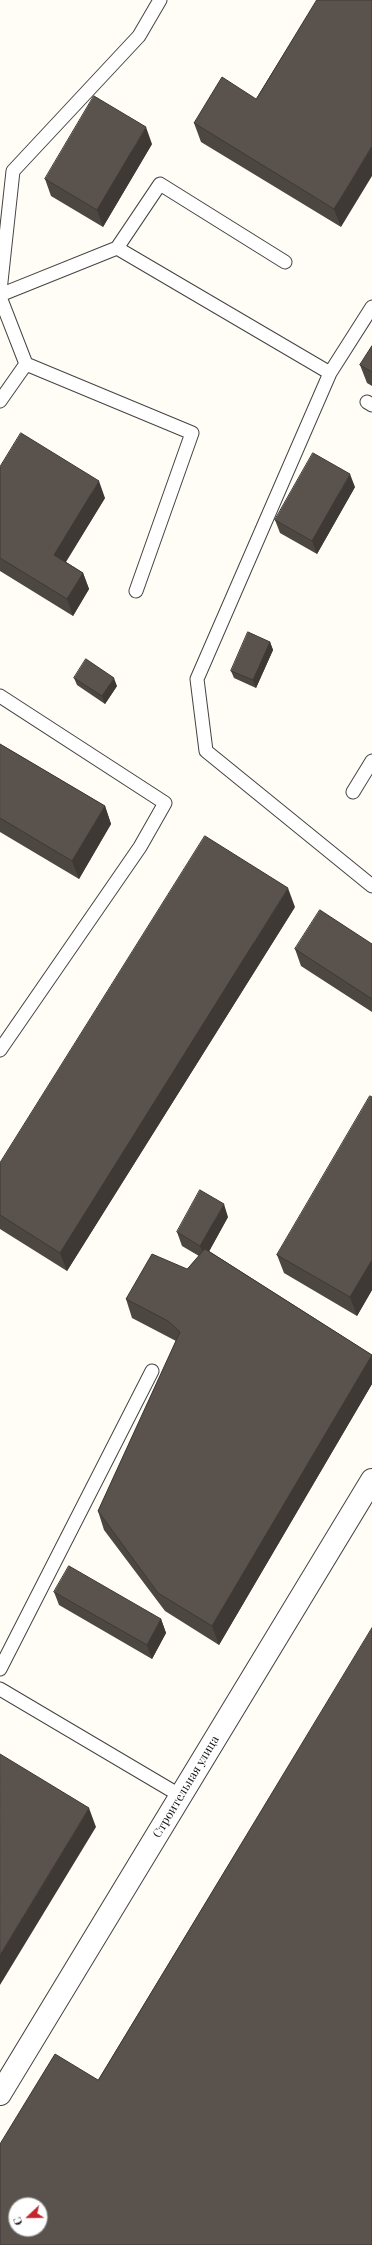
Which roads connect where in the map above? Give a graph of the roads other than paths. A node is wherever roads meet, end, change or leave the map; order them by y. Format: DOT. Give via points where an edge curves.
graph roads {
  1 [pos="160,0"];
  2 [pos="117,248"];
  3 [pos="286,262"];
  4 [pos="0,291"];
  5 [pos="0,296"];
  6 [pos="372,307"];
  7 [pos="26,364"];
  8 [pos="330,373"];
  9 [pos="0,401"];
  10 [pos="136,591"];
  11 [pos="0,696"];
  12 [pos="372,761"];
  13 [pos="353,792"];
  14 [pos="372,886"];
  15 [pos="0,1050"];
  16 [pos="152,1371"];
  17 [pos="372,1480"];
  18 [pos="0,1669"];
  19 [pos="0,1689"];
  20 [pos="181,1796"];
  21 [pos="0,2094"];
  1 -- 4 [label="lane" via="139,36 13,171"];
  2 -- 3 [label="lane" via="160,184"];
  2 -- 5 [label="lane"];
  2 -- 8 [label="lane"];
  5 -- 7 [label="lane"];
  6 -- 8 [label="lane"];
  7 -- 9 [label="lane"];
  7 -- 10 [label="lane" via="192,433"];
  8 -- 14 [label="lane" via="197,680 206,751"];
  11 -- 15 [label="lane" via="165,803 140,847"];
  12 -- 13 [label="lane"];
  16 -- 18 [label="lane"];
  17 -- 20 [label="street, Строительная улица"];
  19 -- 20 [label="lane"];
  20 -- 21 [label="street, Строительная улица"];
}
